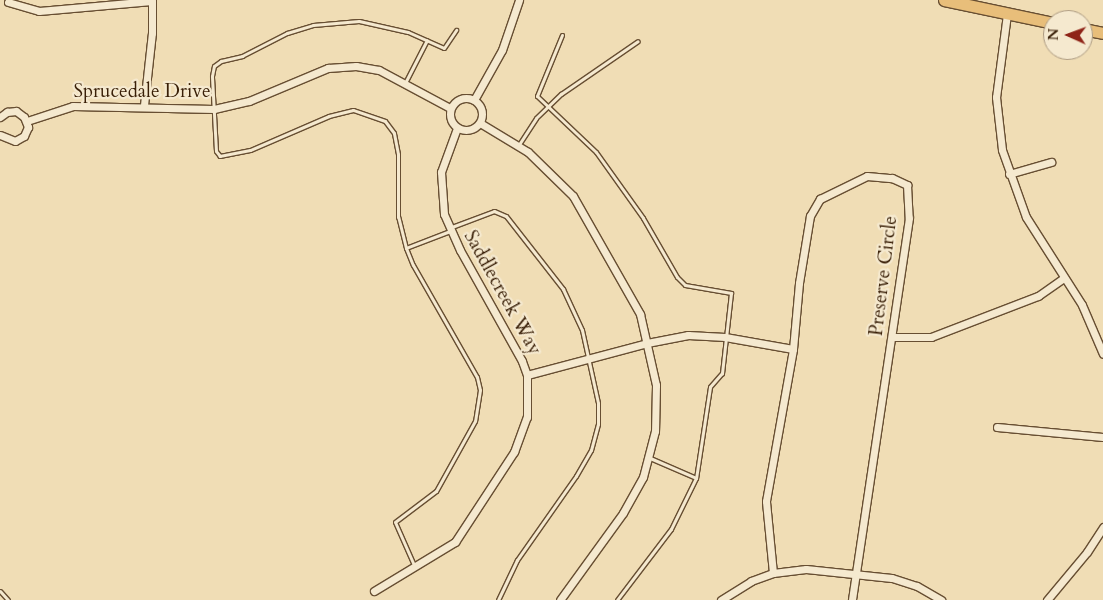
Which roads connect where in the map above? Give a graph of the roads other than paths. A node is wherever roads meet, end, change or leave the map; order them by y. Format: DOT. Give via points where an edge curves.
graph roads {
  1 [pos="519,0"];
  2 [pos="944,0"];
  3 [pos="152,1"];
  4 [pos="8,2"];
  5 [pos="1007,14"];
  6 [pos="1043,22"];
  7 [pos="456,30"];
  8 [pos="562,35"];
  9 [pos="427,40"];
  10 [pos="638,41"];
  11 [pos="404,83"];
  12 [pos="474,100"];
  13 [pos="144,105"];
  14 [pos="549,106"];
  15 [pos="450,108"];
  16 [pos="214,109"];
  17 [pos="0,117"];
  18 [pos="27,121"];
  19 [pos="480,123"];
  20 [pos="457,128"];
  21 [pos="0,135"];
  22 [pos="518,146"];
  23 [pos="1051,162"];
  24 [pos="1010,174"];
  25 [pos="449,230"];
  26 [pos="406,248"];
  27 [pos="1064,278"];
  28 [pos="725,337"];
  29 [pos="893,337"];
  30 [pos="646,343"];
  31 [pos="792,349"];
  32 [pos="1103,354"];
  33 [pos="590,358"];
  34 [pos="527,374"];
  35 [pos="997,427"];
  36 [pos="1103,437"];
  37 [pos="650,458"];
  38 [pos="696,478"];
  39 [pos="1103,527"];
  40 [pos="414,566"];
  41 [pos="773,573"];
  42 [pos="856,573"];
  43 [pos="0,591"];
  44 [pos="374,591"];
  45 [pos="8,600"];
  46 [pos="498,600"];
  47 [pos="560,600"];
  48 [pos="617,600"];
  49 [pos="722,600"];
  50 [pos="852,600"];
  51 [pos="941,600"];
  52 [pos="1047,600"];
  1 -- 12 [label="street" via="502,50"];
  2 -- 5 [label="main road"];
  3 -- 4 [label="street" via="39,11"];
  3 -- 13 [label="street"];
  5 -- 6 [label="main road"];
  5 -- 24 [label="street" via="996,97 1002,150"];
  7 -- 9 [label="lane" via="444,48"];
  8 -- 14 [label="lane" via="537,92"];
  9 -- 11 [label="lane"];
  9 -- 16 [label="lane" via="408,32 359,21 313,24 214,66"];
  10 -- 14 [label="lane"];
  11 -- 15 [label="street, Sprucedale Drive"];
  11 -- 16 [label="street, Sprucedale Drive" via="379,70 356,66 328,68 249,101"];
  12 -- 15 [label="street" via="459,99"];
  12 -- 19 [label="street" via="482,110"];
  13 -- 16 [label="street, Sprucedale Drive"];
  13 -- 18 [label="street, Sprucedale Drive" via="73,106"];
  14 -- 22 [label="lane"];
  14 -- 28 [label="lane" via="596,152 643,218 677,277 685,285 731,293"];
  15 -- 20 [label="street" via="451,121"];
  16 -- 26 [label="lane" via="216,151 220,156 250,150 329,116 352,110 385,122 394,133 398,154 398,218"];
  17 -- 18 [label="street" via="6,112 16,111"];
  18 -- 21 [label="street" via="27,132 20,139 10,142"];
  19 -- 20 [label="street" via="471,130"];
  19 -- 22 [label="street"];
  20 -- 25 [label="street, Saddlecreek Way" via="441,172 440,194"];
  22 -- 30 [label="street" via="558,178 590,221 630,292 640,314"];
  23 -- 24 [label="street"];
  24 -- 27 [label="street" via="1026,217"];
  25 -- 26 [label="lane"];
  25 -- 33 [label="lane" via="494,211 506,216 563,289 582,330"];
  25 -- 34 [label="street, Saddlecreek Way"];
  26 -- 40 [label="lane" via="413,266 477,377 480,390 475,421 436,491 395,522"];
  27 -- 29 [label="street" via="1038,296 930,338"];
  27 -- 32 [label="street" via="1082,305"];
  28 -- 30 [label="street" via="688,335"];
  28 -- 31 [label="street"];
  28 -- 38 [label="lane" via="722,373 710,388"];
  29 -- 31 [label="street, Preserve Circle" via="909,218 906,185 892,178 867,176 820,199 810,216"];
  29 -- 42 [label="street, Preserve Circle"];
  30 -- 33 [label="street"];
  30 -- 37 [label="street" via="656,385 657,409"];
  31 -- 41 [label="street, Preserve Circle" via="766,501"];
  33 -- 34 [label="street"];
  33 -- 46 [label="lane" via="598,403 598,424 591,450 517,560"];
  34 -- 40 [label="street, Saddlecreek Way" via="527,417 514,452 455,542"];
  35 -- 36 [label="street"];
  37 -- 38 [label="lane"];
  37 -- 47 [label="street" via="627,507"];
  38 -- 48 [label="lane" via="671,529"];
  39 -- 52 [label="street" via="1088,552"];
  40 -- 44 [label="street, Saddlecreek Way"];
  41 -- 42 [label="street" via="806,568"];
  41 -- 49 [label="street" via="751,581"];
  42 -- 50 [label="street, Preserve Circle"];
  42 -- 51 [label="street" via="892,578 917,586"];
  43 -- 45 [label="lane"];
}
